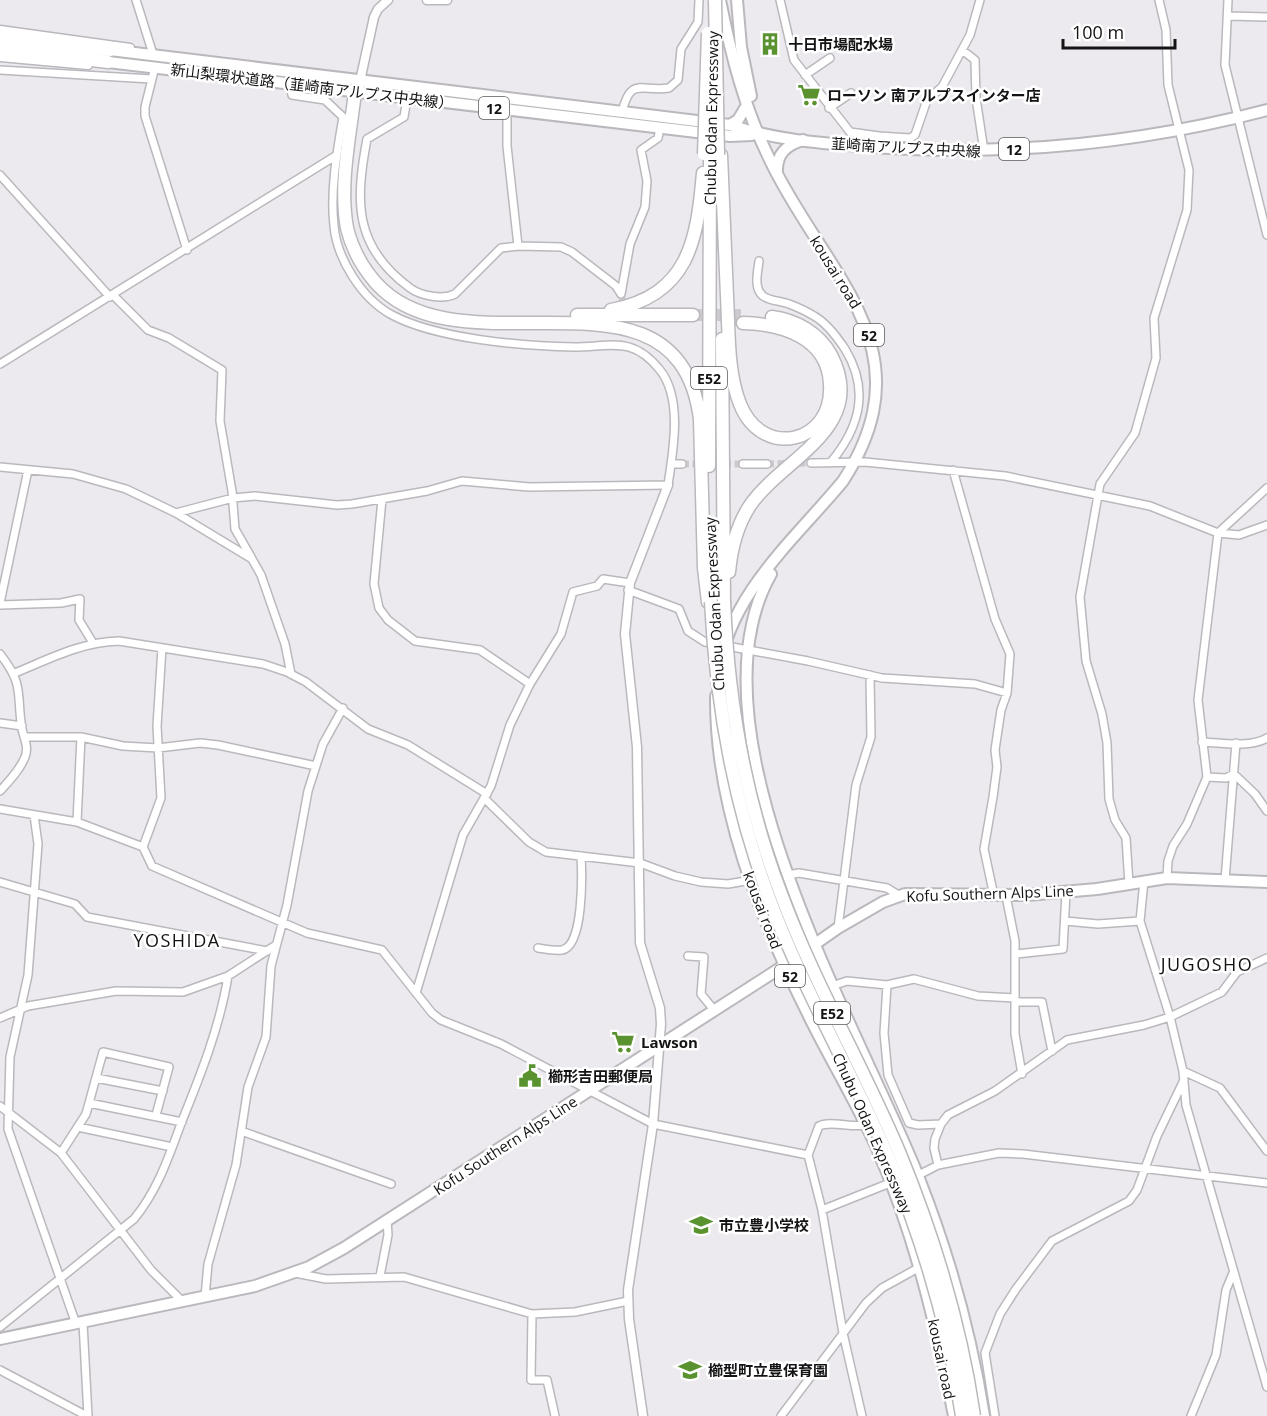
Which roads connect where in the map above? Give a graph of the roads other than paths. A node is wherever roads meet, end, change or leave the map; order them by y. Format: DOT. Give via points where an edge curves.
graph roads {
  1 [pos="136,0"];
  2 [pos="388,0"];
  3 [pos="427,0"];
  4 [pos="447,0"];
  5 [pos="699,0"];
  6 [pos="713,0"];
  7 [pos="720,0"];
  8 [pos="736,0"];
  9 [pos="780,0"];
  10 [pos="980,0"];
  11 [pos="1159,0"];
  12 [pos="1228,0"];
  13 [pos="1229,16"];
  14 [pos="1267,17"];
  15 [pos="0,30"];
  16 [pos="0,37"];
  17 [pos="0,49"];
  18 [pos="962,50"];
  19 [pos="152,51"];
  20 [pos="109,56"];
  21 [pos="0,57"];
  22 [pos="830,58"];
  23 [pos="257,68"];
  24 [pos="0,70"];
  25 [pos="152,75"];
  26 [pos="805,75"];
  27 [pos="229,76"];
  28 [pos="290,84"];
  29 [pos="359,88"];
  30 [pos="851,93"];
  31 [pos="407,98"];
  32 [pos="507,104"];
  33 [pos="747,105"];
  34 [pos="829,108"];
  35 [pos="1267,110"];
  36 [pos="622,112"];
  37 [pos="1239,117"];
  38 [pos="730,125"];
  39 [pos="660,128"];
  40 [pos="1178,131"];
  41 [pos="759,134"];
  42 [pos="879,136"];
  43 [pos="803,140"];
  44 [pos="877,147"];
  45 [pos="984,151"];
  46 [pos="713,154"];
  47 [pos="337,155"];
  48 [pos="777,173"];
  49 [pos="0,175"];
  50 [pos="1267,235"];
  51 [pos="518,246"];
  52 [pos="188,250"];
  53 [pos="759,261"];
  54 [pos="112,296"];
  55 [pos="586,319"];
  56 [pos="693,319"];
  57 [pos="622,335"];
  58 [pos="620,344"];
  59 [pos="0,364"];
  60 [pos="831,462"];
  61 [pos="855,462"];
  62 [pos="812,463"];
  63 [pos="671,464"];
  64 [pos="682,464"];
  65 [pos="743,464"];
  66 [pos="767,464"];
  67 [pos="0,467"];
  68 [pos="28,470"];
  69 [pos="953,470"];
  70 [pos="668,485"];
  71 [pos="1267,488"];
  72 [pos="1098,494"];
  73 [pos="233,498"];
  74 [pos="382,499"];
  75 [pos="176,513"];
  76 [pos="1267,525"];
  77 [pos="1218,533"];
  78 [pos="794,539"];
  79 [pos="252,559"];
  80 [pos="629,587"];
  81 [pos="718,601"];
  82 [pos="0,604"];
  83 [pos="93,644"];
  84 [pos="725,646"];
  85 [pos="162,648"];
  86 [pos="746,649"];
  87 [pos="0,654"];
  88 [pos="15,673"];
  89 [pos="291,674"];
  90 [pos="870,675"];
  91 [pos="530,684"];
  92 [pos="1007,693"];
  93 [pos="343,708"];
  94 [pos="0,723"];
  95 [pos="22,726"];
  96 [pos="24,737"];
  97 [pos="81,737"];
  98 [pos="1267,738"];
  99 [pos="1202,742"];
  100 [pos="1236,743"];
  101 [pos="158,748"];
  102 [pos="316,766"];
  103 [pos="1234,774"];
  104 [pos="1206,777"];
  105 [pos="0,791"];
  106 [pos="486,796"];
  107 [pos="0,809"];
  108 [pos="1267,811"];
  109 [pos="34,815"];
  110 [pos="77,822"];
  111 [pos="143,847"];
  112 [pos="581,856"];
  113 [pos="640,863"];
  114 [pos="788,875"];
  115 [pos="1167,878"];
  116 [pos="751,880"];
  117 [pos="844,880"];
  118 [pos="1224,880"];
  119 [pos="1144,881"];
  120 [pos="0,882"];
  121 [pos="1267,882"];
  122 [pos="1129,884"];
  123 [pos="34,892"];
  124 [pos="1066,892"];
  125 [pos="900,896"];
  126 [pos="994,896"];
  127 [pos="1006,896"];
  128 [pos="1065,921"];
  129 [pos="1140,921"];
  130 [pos="282,922"];
  131 [pos="838,928"];
  132 [pos="814,944"];
  133 [pos="276,945"];
  134 [pos="538,948"];
  135 [pos="267,951"];
  136 [pos="1016,954"];
  137 [pos="687,956"];
  138 [pos="1267,958"];
  139 [pos="785,965"];
  140 [pos="228,976"];
  141 [pos="886,985"];
  142 [pos="832,986"];
  143 [pos="416,993"];
  144 [pos="1015,1000"];
  145 [pos="21,1008"];
  146 [pos="714,1010"];
  147 [pos="1170,1017"];
  148 [pos="0,1018"];
  149 [pos="662,1044"];
  150 [pos="1052,1051"];
  151 [pos="1183,1071"];
  152 [pos="1022,1074"];
  153 [pos="96,1077"];
  154 [pos="1184,1080"];
  155 [pos="589,1090"];
  156 [pos="163,1092"];
  157 [pos="89,1103"];
  158 [pos="0,1106"];
  159 [pos="9,1113"];
  160 [pos="156,1115"];
  161 [pos="182,1122"];
  162 [pos="653,1124"];
  163 [pos="940,1124"];
  164 [pos="865,1125"];
  165 [pos="78,1127"];
  166 [pos="241,1131"];
  167 [pos="172,1147"];
  168 [pos="1267,1151"];
  169 [pos="61,1153"];
  170 [pos="808,1155"];
  171 [pos="938,1165"];
  172 [pos="1144,1167"];
  173 [pos="1209,1175"];
  174 [pos="918,1176"];
  175 [pos="890,1182"];
  176 [pos="1267,1183"];
  177 [pos="391,1184"];
  178 [pos="822,1210"];
  179 [pos="387,1220"];
  180 [pos="120,1231"];
  181 [pos="920,1267"];
  182 [pos="1234,1272"];
  183 [pos="294,1273"];
  184 [pos="380,1276"];
  185 [pos="60,1279"];
  186 [pos="205,1297"];
  187 [pos="627,1301"];
  188 [pos="183,1302"];
  189 [pos="532,1314"];
  190 [pos="80,1323"];
  191 [pos="0,1327"];
  192 [pos="843,1333"];
  193 [pos="0,1339"];
  194 [pos="0,1370"];
  195 [pos="1267,1387"];
  196 [pos="87,1416"];
  197 [pos="555,1416"];
  198 [pos="643,1416"];
  199 [pos="781,1416"];
  200 [pos="862,1416"];
  201 [pos="954,1416"];
  202 [pos="962,1416"];
  203 [pos="974,1416"];
  204 [pos="984,1416"];
  205 [pos="995,1416"];
  206 [pos="1191,1416"];
  1 -- 19 [label="street"];
  2 -- 29 [label="street" via="374,17"];
  3 -- 4 [label="street"];
  5 -- 36 [label="street" via="698,22 681,49 678,80 669,88 633,89"];
  6 -- 46 [label="highway, Chubu Odan Expressway / E52, bridge"];
  6 -- 46 [label="highway, Chubu Odan Expressway / E52, bridge" via="717,93"];
  7 -- 33 [label="main road, kousai road / 52"];
  8 -- 41 [label="main road, kousai road / 52" via="741,47"];
  9 -- 26 [label="street" via="794,60"];
  10 -- 18 [label="street"];
  11 -- 40 [label="street" via="1166,30 1168,85"];
  12 -- 13 [label="street"];
  13 -- 14 [label="street"];
  13 -- 37 [label="street" via="1225,65"];
  15 -- 19 [label="street"];
  16 -- 20 [label="highway, 新山梨環状道路（韮崎南アルプス中央線） / 12"];
  17 -- 20 [label="highway, 新山梨環状道路（韮崎南アルプス中央線） / 12"];
  18 -- 42 [label="street" via="942,87 927,100 915,135"];
  18 -- 45 [label="street" via="975,60"];
  19 -- 23 [label="street"];
  20 -- 23 [label="main road, 新山梨環状道路（韮崎南アルプス中央線） / 12"];
  20 -- 27 [label="main road, 新山梨環状道路（韮崎南アルプス中央線） / 12"];
  21 -- 25 [label="street"];
  22 -- 26 [label="street"];
  23 -- 29 [label="main road, 新山梨環状道路（韮崎南アルプス中央線） / 12"];
  24 -- 25 [label="street"];
  25 -- 27 [label="street"];
  25 -- 52 [label="street" via="145,116"];
  26 -- 34 [label="street"];
  27 -- 28 [label="main road, 新山梨環状道路（韮崎南アルプス中央線） / 12"];
  28 -- 29 [label="main road, 新山梨環状道路（韮崎南アルプス中央線） / 12"];
  28 -- 47 [label="street" via="292,95 325,100 343,117"];
  29 -- 31 [label="main road, 新山梨環状道路（韮崎南アルプス中央線） / 12"];
  29 -- 32 [label="main road, 新山梨環状道路（韮崎南アルプス中央線） / 12"];
  29 -- 55 [label="highway" via="351,207 364,255 384,282 410,301 440,311"];
  30 -- 34 [label="street"];
  31 -- 32 [label="main road, 新山梨環状道路（韮崎南アルプス中央線） / 12"];
  31 -- 51 [label="street" via="404,117 367,139 360,215 376,257 416,292 447,298 501,248"];
  32 -- 36 [label="main road, 新山梨環状道路（韮崎南アルプス中央線） / 12"];
  32 -- 39 [label="main road, 新山梨環状道路（韮崎南アルプス中央線） / 12"];
  32 -- 51 [label="street" via="507,146"];
  33 -- 38 [label="main road"];
  33 -- 41 [label="main road, kousai road / 52"];
  34 -- 42 [label="street" via="850,132"];
  35 -- 37 [label="main road, 韮崎南アルプス中央線 / 12"];
  36 -- 38 [label="main road, 新山梨環状道路（韮崎南アルプス中央線） / 12"];
  37 -- 40 [label="main road, 韮崎南アルプス中央線 / 12"];
  37 -- 50 [label="street"];
  38 -- 41 [label="main road, 新山梨環状道路（韮崎南アルプス中央線） / 12"];
  39 -- 41 [label="main road, 新山梨環状道路（韮崎南アルプス中央線） / 12" via="729,136"];
  39 -- 51 [label="street" via="658,138 641,150 645,207 630,244 622,296 616,286 572,252 561,247"];
  40 -- 45 [label="main road, 韮崎南アルプス中央線 / 12" via="1107,142"];
  40 -- 72 [label="street" via="1190,189 1154,318 1154,371 1131,443 1105,477"];
  41 -- 43 [label="main road, 韮崎南アルプス中央線 / 12"];
  41 -- 48 [label="main road, kousai road / 52"];
  42 -- 44 [label="street"];
  43 -- 44 [label="main road, 韮崎南アルプス中央線 / 12"];
  43 -- 48 [label="main road" via="781,153"];
  44 -- 45 [label="main road, 韮崎南アルプス中央線 / 12"];
  46 -- 55 [label="highway" via="695,231 678,273 649,298"];
  46 -- 81 [label="highway, Chubu Odan Expressway / E52" via="723,369"];
  46 -- 81 [label="highway" via="736,392 750,422 766,435 786,439 807,434 823,419 828,408 830,382 816,348 794,331 743,319 781,318 810,331 836,366 839,394 837,409 824,434 760,494 743,519"];
  47 -- 52 [label="street"];
  47 -- 58 [label="street" via="337,243 364,292 390,314 411,323 492,342 575,347"];
  48 -- 61 [label="main road, kousai road / 52" via="846,282 868,332 876,375 875,400"];
  49 -- 54 [label="street"];
  52 -- 54 [label="street"];
  53 -- 60 [label="street" via="758,290 763,296 807,312 829,329 848,354 859,380 856,421"];
  54 -- 59 [label="street"];
  54 -- 73 [label="street" via="148,330 222,370 220,421"];
  55 -- 56 [label="highway"];
  55 -- 81 [label="highway" via="649,337 671,351 688,373 699,419 703,556"];
  57 -- 58 [label="street"];
  58 -- 63 [label="street" via="649,358 671,389"];
  60 -- 61 [label="street"];
  60 -- 62 [label="street"];
  61 -- 69 [label="street"];
  61 -- 78 [label="main road, kousai road / 52"];
  63 -- 64 [label="street"];
  63 -- 70 [label="street"];
  65 -- 66 [label="street"];
  67 -- 68 [label="street"];
  68 -- 75 [label="street" via="94,478"];
  68 -- 82 [label="street"];
  69 -- 72 [label="street"];
  69 -- 92 [label="street" via="995,619 1010,654"];
  70 -- 74 [label="street" via="528,487 462,481"];
  70 -- 80 [label="street"];
  71 -- 77 [label="street"];
  72 -- 77 [label="street" via="1150,506"];
  72 -- 122 [label="street" via="1080,597 1082,629 1107,743 1109,799 1126,838"];
  73 -- 74 [label="street" via="278,497 337,505"];
  73 -- 75 [label="street"];
  73 -- 79 [label="street" via="236,529"];
  74 -- 91 [label="street" via="374,584 379,608 388,620 415,641 480,650"];
  75 -- 79 [label="street"];
  76 -- 77 [label="street" via="1239,535"];
  77 -- 99 [label="street" via="1198,700"];
  78 -- 84 [label="main road, kousai road / 52" via="754,586"];
  78 -- 86 [label="main road, kousai road / 52" via="757,601"];
  79 -- 89 [label="street" via="285,644"];
  80 -- 84 [label="street" via="673,605 683,614 692,636"];
  80 -- 91 [label="street" via="603,579 597,586 573,592 561,634"];
  80 -- 113 [label="street" via="625,634 637,747"];
  81 -- 202 [label="highway, Chubu Odan Expressway / E52, bridge" via="714,659 726,742 755,858 799,970 903,1194 941,1314"];
  81 -- 203 [label="highway, Chubu Odan Expressway / E52, bridge" via="742,762 767,856 796,932 914,1189 952,1312"];
  82 -- 83 [label="street" via="80,600 79,620"];
  83 -- 85 [label="street" via="119,641"];
  83 -- 88 [label="street"];
  84 -- 86 [label="street"];
  84 -- 116 [label="main road, kousai road / 52" via="716,693 717,740"];
  85 -- 89 [label="street" via="263,664"];
  85 -- 101 [label="street"];
  86 -- 90 [label="street"];
  86 -- 114 [label="main road, kousai road / 52" via="746,699 755,758"];
  87 -- 88 [label="street"];
  88 -- 95 [label="street"];
  89 -- 93 [label="street"];
  90 -- 92 [label="street" via="975,684"];
  90 -- 117 [label="street" via="871,737 856,785"];
  91 -- 106 [label="street" via="510,725"];
  92 -- 126 [label="street" via="995,750 997,767 984,849"];
  93 -- 102 [label="street" via="330,727"];
  93 -- 106 [label="street" via="368,729 408,745"];
  94 -- 95 [label="street"];
  95 -- 96 [label="street"];
  96 -- 97 [label="street"];
  96 -- 105 [label="street" via="25,758"];
  97 -- 101 [label="street"];
  97 -- 110 [label="street"];
  98 -- 100 [label="street" via="1262,742"];
  99 -- 100 [label="street"];
  99 -- 104 [label="street"];
  100 -- 103 [label="street"];
  101 -- 102 [label="street" via="218,745"];
  101 -- 111 [label="street" via="161,798"];
  102 -- 130 [label="street"];
  103 -- 104 [label="street" via="1227,778"];
  103 -- 108 [label="street"];
  103 -- 118 [label="street"];
  104 -- 115 [label="street" via="1187,824 1173,846"];
  106 -- 112 [label="street" via="537,848"];
  106 -- 143 [label="street" via="457,851"];
  107 -- 109 [label="street"];
  109 -- 110 [label="street"];
  109 -- 123 [label="street" via="38,844"];
  110 -- 111 [label="street"];
  111 -- 130 [label="street" via="152,866"];
  112 -- 113 [label="street"];
  112 -- 134 [label="street" via="582,902 574,935 562,950"];
  113 -- 116 [label="street" via="701,882 728,884"];
  113 -- 149 [label="street" via="640,943 660,1008"];
  114 -- 117 [label="street"];
  114 -- 132 [label="main road, kousai road / 52"];
  115 -- 118 [label="main road, Kofu Southern Alps Line"];
  115 -- 119 [label="main road, Kofu Southern Alps Line"];
  116 -- 139 [label="main road, kousai road / 52"];
  117 -- 125 [label="street" via="887,888"];
  117 -- 131 [label="street"];
  118 -- 121 [label="main road, Kofu Southern Alps Line"];
  119 -- 122 [label="main road, Kofu Southern Alps Line"];
  119 -- 129 [label="street"];
  120 -- 123 [label="street"];
  122 -- 124 [label="main road, Kofu Southern Alps Line"];
  123 -- 135 [label="street" via="75,904 87,917"];
  123 -- 145 [label="street" via="28,975"];
  124 -- 127 [label="main road, Kofu Southern Alps Line"];
  124 -- 128 [label="street"];
  125 -- 126 [label="main road, Kofu Southern Alps Line"];
  125 -- 131 [label="main road, Kofu Southern Alps Line"];
  126 -- 127 [label="main road, Kofu Southern Alps Line"];
  127 -- 136 [label="street"];
  128 -- 129 [label="street"];
  128 -- 136 [label="street" via="1063,949"];
  129 -- 147 [label="street"];
  130 -- 133 [label="street"];
  130 -- 143 [label="street" via="307,933 382,950"];
  131 -- 132 [label="main road, Kofu Southern Alps Line"];
  132 -- 139 [label="main road, Kofu Southern Alps Line"];
  132 -- 142 [label="main road, kousai road / 52"];
  133 -- 135 [label="street"];
  133 -- 166 [label="street" via="267,1037 248,1086"];
  135 -- 140 [label="street"];
  136 -- 144 [label="street"];
  137 -- 146 [label="street" via="704,957 701,994"];
  138 -- 147 [label="street" via="1237,972 1222,992"];
  139 -- 146 [label="main road, Kofu Southern Alps Line"];
  139 -- 164 [label="main road, kousai road / 52"];
  140 -- 145 [label="street" via="183,992 116,992"];
  140 -- 161 [label="street" via="208,1055"];
  141 -- 142 [label="street" via="847,981"];
  141 -- 144 [label="street" via="914,979 978,996"];
  141 -- 163 [label="street" via="888,1075 909,1123"];
  142 -- 174 [label="main road, kousai road / 52"];
  143 -- 155 [label="street" via="441,1020 501,1044"];
  144 -- 150 [label="street" via="1041,1002"];
  144 -- 152 [label="street" via="1015,1034"];
  145 -- 148 [label="street"];
  145 -- 159 [label="street" via="9,1064"];
  146 -- 149 [label="main road, Kofu Southern Alps Line"];
  147 -- 150 [label="street" via="1067,1040"];
  147 -- 151 [label="street"];
  149 -- 155 [label="main road, Kofu Southern Alps Line"];
  149 -- 162 [label="street"];
  150 -- 152 [label="street"];
  151 -- 154 [label="street"];
  151 -- 168 [label="street" via="1220,1088"];
  152 -- 163 [label="street" via="948,1115"];
  153 -- 156 [label="street"];
  153 -- 156 [label="street" via="103,1052 170,1067"];
  153 -- 157 [label="street"];
  154 -- 172 [label="street"];
  154 -- 173 [label="street" via="1186,1105"];
  155 -- 162 [label="street"];
  155 -- 179 [label="main road, Kofu Southern Alps Line"];
  156 -- 160 [label="street"];
  157 -- 160 [label="street"];
  157 -- 165 [label="street"];
  158 -- 159 [label="street"];
  159 -- 169 [label="street"];
  159 -- 185 [label="street" via="8,1129"];
  160 -- 161 [label="street"];
  161 -- 167 [label="street"];
  162 -- 170 [label="street"];
  162 -- 187 [label="street"];
  163 -- 171 [label="street" via="934,1148"];
  164 -- 170 [label="street" via="852,1128 823,1123"];
  164 -- 175 [label="main road, kousai road / 52"];
  165 -- 167 [label="street"];
  165 -- 169 [label="street"];
  166 -- 177 [label="street"];
  166 -- 186 [label="street" via="236,1165 208,1264"];
  167 -- 180 [label="street" via="144,1206"];
  169 -- 180 [label="street"];
  170 -- 178 [label="street"];
  171 -- 172 [label="street" via="1015,1153"];
  171 -- 174 [label="street"];
  172 -- 173 [label="street"];
  172 -- 205 [label="street" via="1129,1201 1052,1241 1034,1261 1000,1314 984,1353"];
  173 -- 176 [label="street"];
  173 -- 182 [label="street"];
  174 -- 175 [label="street"];
  174 -- 204 [label="main road, kousai road / 52" via="956,1281"];
  175 -- 178 [label="street"];
  175 -- 181 [label="main road, kousai road / 52"];
  178 -- 192 [label="street"];
  179 -- 183 [label="main road, Kofu Southern Alps Line" via="329,1257"];
  179 -- 184 [label="street"];
  180 -- 185 [label="street"];
  180 -- 188 [label="street"];
  181 -- 192 [label="street" via="882,1288"];
  181 -- 201 [label="main road, kousai road / 52"];
  182 -- 195 [label="street"];
  182 -- 206 [label="street" via="1226,1290 1216,1355"];
  183 -- 184 [label="street" via="326,1278"];
  183 -- 186 [label="main road, Kofu Southern Alps Line"];
  184 -- 189 [label="street" via="404,1277"];
  185 -- 190 [label="street"];
  185 -- 191 [label="street"];
  186 -- 188 [label="main road, Kofu Southern Alps Line"];
  187 -- 189 [label="street" via="575,1312"];
  187 -- 198 [label="street"];
  188 -- 190 [label="main road, Kofu Southern Alps Line"];
  189 -- 197 [label="street" via="531,1380 547,1380"];
  190 -- 193 [label="main road, Kofu Southern Alps Line"];
  190 -- 196 [label="street"];
  192 -- 199 [label="street"];
  192 -- 200 [label="street"];
  194 -- 196 [label="street"];
}
